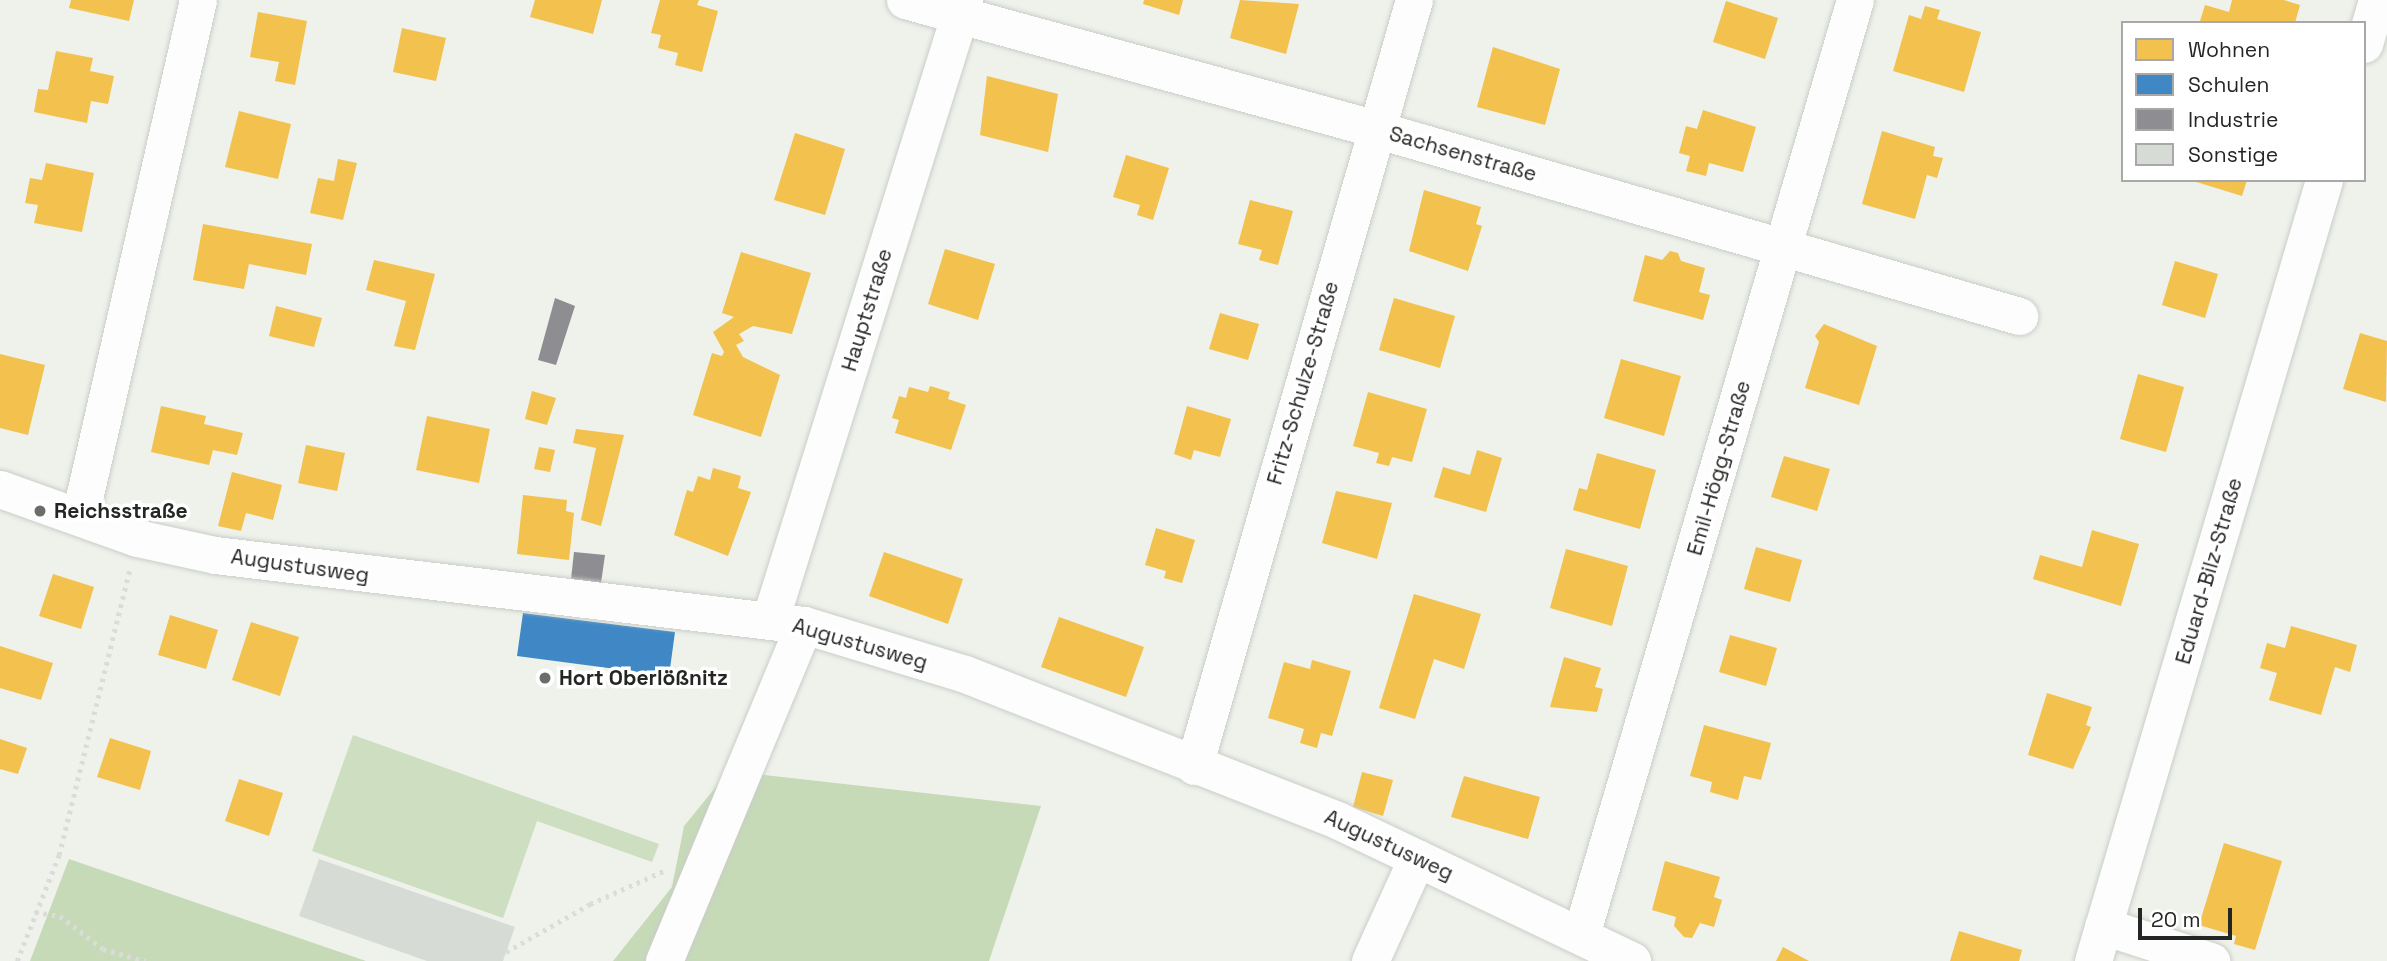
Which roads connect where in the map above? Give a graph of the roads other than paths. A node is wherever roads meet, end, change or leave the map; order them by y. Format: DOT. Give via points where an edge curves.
graph roads {
  1 [pos="198,0"];
  2 [pos="905,0"];
  3 [pos="1414,0"];
  4 [pos="1855,0"];
  5 [pos="2377,0"];
  6 [pos="962,7"];
  7 [pos="2366,37"];
  8 [pos="1375,129"];
  9 [pos="2323,182"];
  10 [pos="1784,247"];
  11 [pos="2019,316"];
  12 [pos="0,489"];
  13 [pos="80,516"];
  14 [pos="787,622"];
  15 [pos="1194,766"];
  16 [pos="1417,858"];
  17 [pos="2103,926"];
  18 [pos="1581,935"];
  19 [pos="664,961"];
  20 [pos="1370,961"];
  21 [pos="1632,961"];
  22 [pos="2093,961"];
  23 [pos="2211,961"];
  1 -- 13 [label="street"];
  2 -- 6 [label="street, Sachsenstraße"];
  3 -- 8 [label="street, Fritz-Schulze-Straße"];
  4 -- 10 [label="street, Emil-Högg-Straße"];
  5 -- 7 [label="street"];
  6 -- 8 [label="street, Sachsenstraße"];
  6 -- 14 [label="street, Hauptstraße"];
  8 -- 10 [label="street, Sachsenstraße"];
  8 -- 15 [label="street, Fritz-Schulze-Straße"];
  9 -- 17 [label="street, Eduard-Bilz-Straße"];
  10 -- 11 [label="street, Sachsenstraße"];
  10 -- 18 [label="street, Emil-Högg-Straße"];
  12 -- 13 [label="street, Augustusweg"];
  13 -- 14 [label="street, Augustusweg" via="138,538 312,569"];
  14 -- 15 [label="street, Augustusweg" via="964,674"];
  14 -- 19 [label="street, Hauptstraße" via="712,849"];
  15 -- 16 [label="street, Augustusweg" via="1337,820"];
  16 -- 18 [label="street, Augustusweg"];
  16 -- 20 [label="street"];
  17 -- 22 [label="street, Eduard-Bilz-Straße"];
  17 -- 23 [label="street"];
  18 -- 21 [label="street, Augustusweg"];
}
